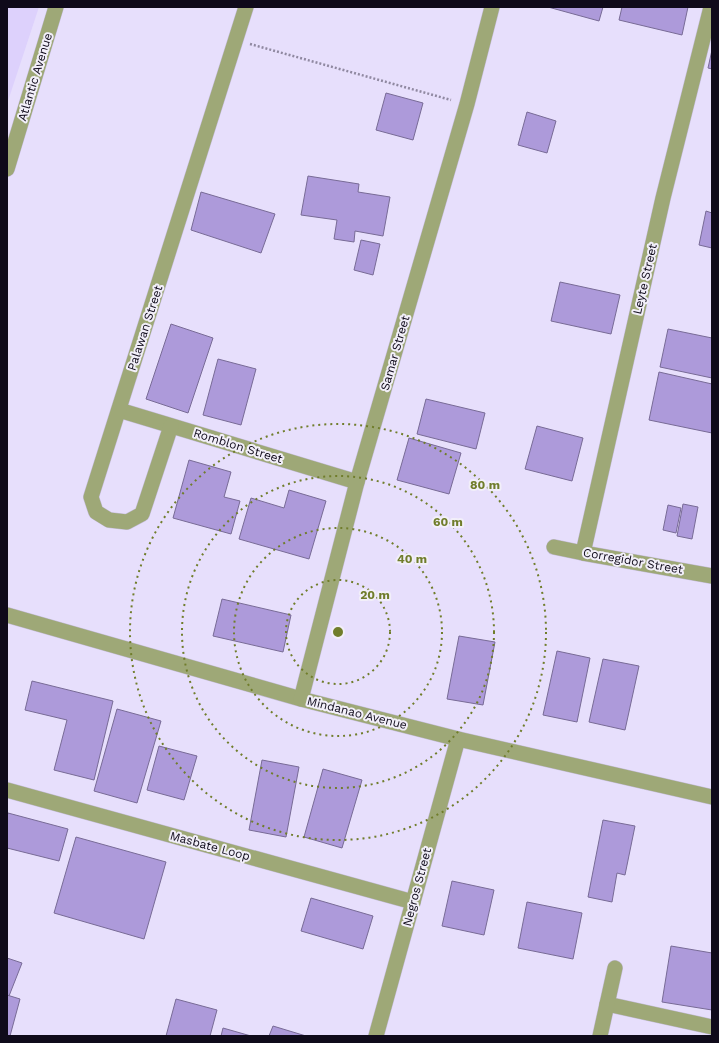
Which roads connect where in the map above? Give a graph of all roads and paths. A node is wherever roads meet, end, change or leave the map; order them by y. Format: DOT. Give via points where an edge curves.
graph roads {
  1 [pos="56,7"];
  2 [pos="246,7"];
  3 [pos="492,7"];
  4 [pos="711,7"];
  5 [pos="236,40"];
  6 [pos="467,104"];
  7 [pos="7,169"];
  8 [pos="119,410"];
  9 [pos="171,426"];
  10 [pos="357,482"];
  11 [pos="554,546"];
  12 [pos="583,553"];
  13 [pos="712,576"];
  14 [pos="7,615"];
  15 [pos="301,699"];
  16 [pos="458,739"];
  17 [pos="7,790"];
  18 [pos="712,797"];
  19 [pos="413,902"];
  20 [pos="615,968"];
  21 [pos="607,1004"];
  22 [pos="712,1027"];
  23 [pos="376,1036"];
  24 [pos="600,1036"];
  1 -- 7 [label="street, Atlantic Avenue"];
  2 -- 5 [label="street, Palawan Street"];
  3 -- 6 [label="street, Samar Street"];
  4 -- 12 [label="street, Leyte Street" via="663,198"];
  5 -- 6 [label="path"];
  5 -- 8 [label="street, Palawan Street"];
  6 -- 10 [label="street, Samar Street"];
  8 -- 9 [label="street, Romblon Street"];
  8 -- 9 [label="street, Palawan Street" via="91,497 96,512 109,520 127,522 142,514"];
  9 -- 10 [label="street, Romblon Street"];
  10 -- 15 [label="street, Samar Street"];
  11 -- 12 [label="street, Corregidor Street"];
  12 -- 13 [label="street, Corregidor Street"];
  14 -- 15 [label="street, Mindanao Avenue"];
  15 -- 16 [label="street, Mindanao Avenue"];
  16 -- 18 [label="street, Mindanao Avenue"];
  16 -- 19 [label="street, Negros Street"];
  17 -- 19 [label="street, Masbate Loop"];
  19 -- 23 [label="street, Negros Street"];
  20 -- 21 [label="street"];
  21 -- 22 [label="street"];
  21 -- 24 [label="street"];
}
